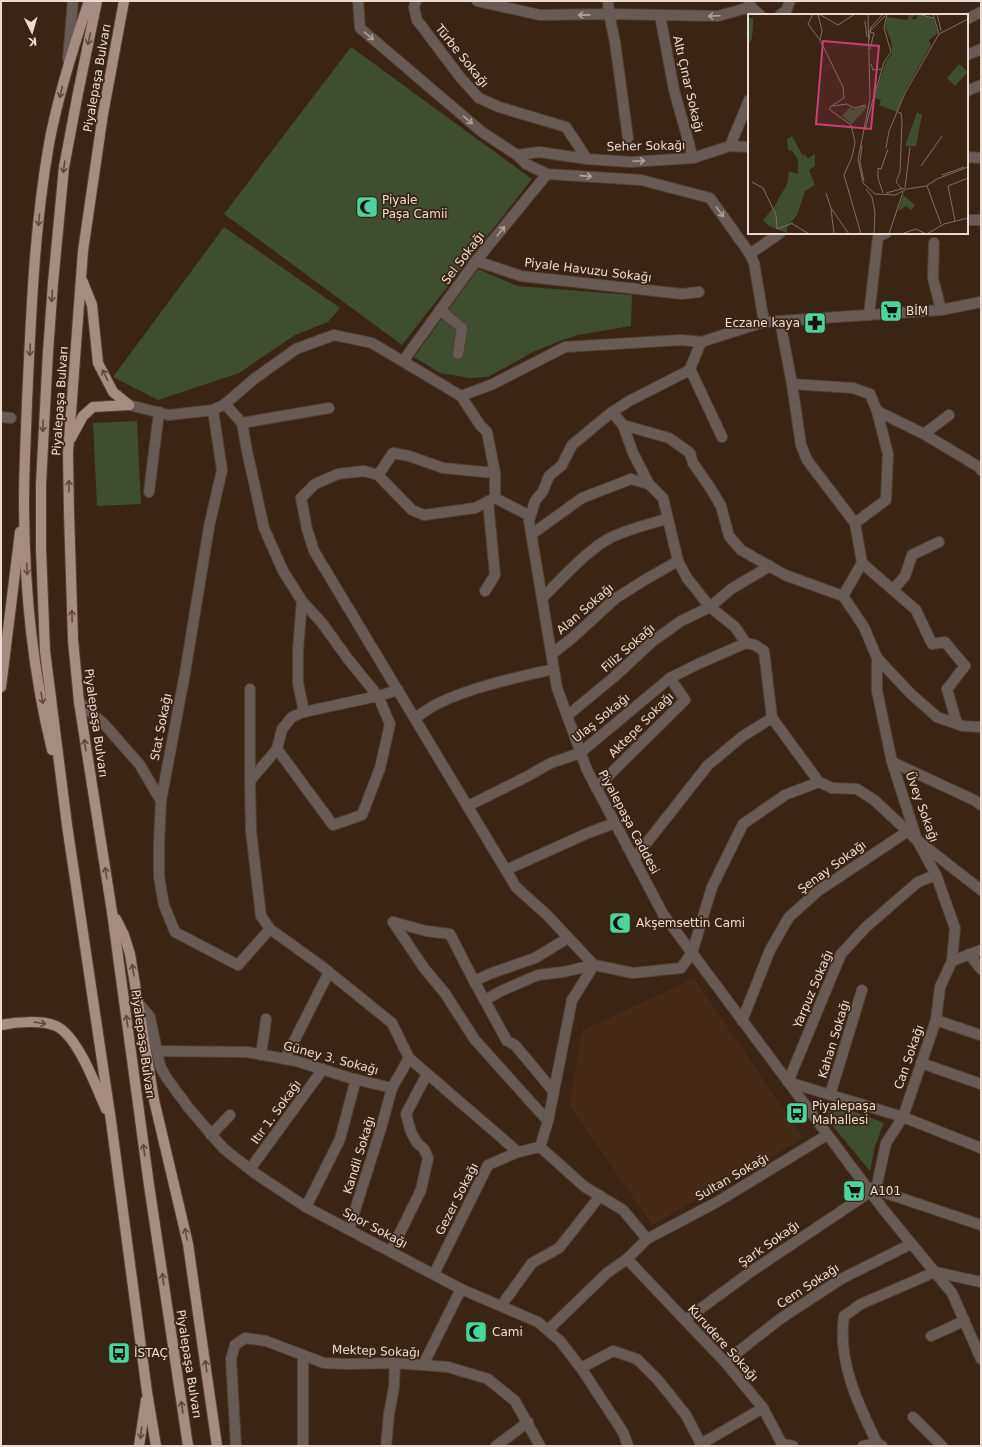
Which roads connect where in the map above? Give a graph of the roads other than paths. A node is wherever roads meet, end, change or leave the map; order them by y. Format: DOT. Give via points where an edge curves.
graph roads {
  1 [pos="73,1"];
  2 [pos="89,1"];
  3 [pos="98,1"];
  4 [pos="124,1"];
  5 [pos="358,1"];
  6 [pos="416,1"];
  7 [pos="477,1"];
  8 [pos="608,1"];
  9 [pos="790,1"];
  10 [pos="750,4"];
  11 [pos="981,12"];
  12 [pos="609,14"];
  13 [pos="759,14"];
  14 [pos="782,14"];
  15 [pos="660,15"];
  16 [pos="968,18"];
  17 [pos="981,49"];
  18 [pos="968,55"];
  19 [pos="68,66"];
  20 [pos="981,84"];
  21 [pos="968,90"];
  22 [pos="748,102"];
  23 [pos="628,138"];
  24 [pos="730,146"];
  25 [pos="748,147"];
  26 [pos="517,155"];
  27 [pos="968,157"];
  28 [pos="692,158"];
  29 [pos="981,158"];
  30 [pos="587,159"];
  31 [pos="547,174"];
  32 [pos="968,220"];
  33 [pos="981,220"];
  34 [pos="779,234"];
  35 [pos="884,234"];
  36 [pos="934,243"];
  37 [pos="750,254"];
  38 [pos="476,261"];
  39 [pos="82,280"];
  40 [pos="699,292"];
  41 [pos="981,302"];
  42 [pos="440,310"];
  43 [pos="941,310"];
  44 [pos="869,315"];
  45 [pos="780,321"];
  46 [pos="764,322"];
  47 [pos="701,342"];
  48 [pos="458,354"];
  49 [pos="403,361"];
  50 [pos="690,369"];
  51 [pos="792,384"];
  52 [pos="461,396"];
  53 [pos="225,404"];
  54 [pos="129,405"];
  55 [pos="329,408"];
  56 [pos="213,410"];
  57 [pos="877,411"];
  58 [pos="159,412"];
  59 [pos="612,412"];
  60 [pos="949,415"];
  61 [pos="242,423"];
  62 [pos="623,424"];
  63 [pos="924,434"];
  64 [pos="722,437"];
  65 [pos="69,443"];
  66 [pos="981,470"];
  67 [pos="495,473"];
  68 [pos="378,475"];
  69 [pos="649,484"];
  70 [pos="149,492"];
  71 [pos="491,500"];
  72 [pos="24,502"];
  73 [pos="530,516"];
  74 [pos="667,519"];
  75 [pos="855,523"];
  76 [pos="532,534"];
  77 [pos="939,542"];
  78 [pos="678,561"];
  79 [pos="862,563"];
  80 [pos="770,566"];
  81 [pos="893,590"];
  82 [pos="485,591"];
  83 [pos="843,596"];
  84 [pos="542,598"];
  85 [pos="302,601"];
  86 [pos="710,607"];
  87 [pos="746,643"];
  88 [pos="552,654"];
  89 [pos="877,658"];
  90 [pos="554,669"];
  91 [pos="670,678"];
  92 [pos="1,687"];
  93 [pos="250,689"];
  94 [pos="398,690"];
  95 [pos="378,696"];
  96 [pos="79,702"];
  97 [pos="304,712"];
  98 [pos="567,716"];
  99 [pos="415,718"];
  100 [pos="772,718"];
  101 [pos="957,724"];
  102 [pos="981,727"];
  103 [pos="277,749"];
  104 [pos="580,753"];
  105 [pos="892,762"];
  106 [pos="250,781"];
  107 [pos="819,782"];
  108 [pos="596,788"];
  109 [pos="64,798"];
  110 [pos="161,801"];
  111 [pos="979,801"];
  112 [pos="468,806"];
  113 [pos="615,823"];
  114 [pos="908,831"];
  115 [pos="917,840"];
  116 [pos="634,859"];
  117 [pos="506,870"];
  118 [pos="936,874"];
  119 [pos="981,890"];
  120 [pos="112,912"];
  121 [pos="270,929"];
  122 [pos="568,938"];
  123 [pos="981,950"];
  124 [pos="692,953"];
  125 [pos="968,954"];
  126 [pos="952,961"];
  127 [pos="594,965"];
  128 [pos="981,969"];
  129 [pos="329,972"];
  130 [pos="474,981"];
  131 [pos="862,990"];
  132 [pos="485,1000"];
  133 [pos="139,1004"];
  134 [pos="266,1019"];
  135 [pos="936,1020"];
  136 [pos="742,1021"];
  137 [pos="1,1025"];
  138 [pos="980,1035"];
  139 [pos="157,1051"];
  140 [pos="261,1055"];
  141 [pos="409,1058"];
  142 [pos="285,1059"];
  143 [pos="921,1062"];
  144 [pos="323,1069"];
  145 [pos="427,1074"];
  146 [pos="356,1080"];
  147 [pos="788,1082"];
  148 [pos="981,1084"];
  149 [pos="392,1088"];
  150 [pos="554,1092"];
  151 [pos="830,1095"];
  152 [pos="230,1115"];
  153 [pos="903,1117"];
  154 [pos="111,1121"];
  155 [pos="548,1121"];
  156 [pos="212,1135"];
  157 [pos="827,1135"];
  158 [pos="540,1147"];
  159 [pos="981,1148"];
  160 [pos="518,1152"];
  161 [pos="250,1169"];
  162 [pos="870,1189"];
  163 [pos="600,1196"];
  164 [pos="306,1207"];
  165 [pos="981,1225"];
  166 [pos="349,1229"];
  167 [pos="647,1239"];
  168 [pos="912,1244"];
  169 [pos="391,1251"];
  170 [pos="627,1259"];
  171 [pos="935,1272"];
  172 [pos="434,1274"];
  173 [pos="981,1282"];
  174 [pos="461,1288"];
  175 [pos="501,1306"];
  176 [pos="685,1320"];
  177 [pos="964,1321"];
  178 [pos="548,1330"];
  179 [pos="931,1336"];
  180 [pos="978,1345"];
  181 [pos="303,1355"];
  182 [pos="981,1359"];
  183 [pos="725,1362"];
  184 [pos="395,1363"];
  185 [pos="423,1365"];
  186 [pos="581,1368"];
  187 [pos="147,1392"];
  188 [pos="763,1408"];
  189 [pos="913,1417"];
  190 [pos="528,1422"];
  191 [pos="879,1444"];
  192 [pos="701,1445"];
  193 [pos="139,1446"];
  194 [pos="156,1446"];
  195 [pos="188,1446"];
  196 [pos="217,1446"];
  197 [pos="236,1446"];
  198 [pos="303,1446"];
  199 [pos="386,1446"];
  200 [pos="496,1446"];
  201 [pos="540,1446"];
  202 [pos="627,1446"];
  203 [pos="793,1446"];
  204 [pos="863,1446"];
  205 [pos="942,1446"];
  1 -- 19 [label="street"];
  2 -- 19 [label="main road"];
  3 -- 109 [label="main road, Piyalepaşa Bulvarı, one-way" via="64,167 43,428 41,549 45,652"];
  4 -- 39 [label="main road, Piyalepaşa Bulvarı" via="102,122 83,251"];
  5 -- 26 [label="street, one-way" via="360,28 482,132"];
  6 -- 30 [label="street, Türbe Sokağı" via="414,7 417,20 479,98 566,128"];
  12 -- 7 [label="street, one-way" via="540,15"];
  8 -- 12 [label="street"];
  9 -- 14 [label="street" via="786,11"];
  10 -- 13 [label="street"];
  10 -- 15 [label="street, one-way" via="718,16"];
  11 -- 16 [label="street"];
  12 -- 15 [label="street"];
  12 -- 23 [label="street"];
  15 -- 28 [label="street, Altı Çınar Sokağı" via="674,90"];
  17 -- 18 [label="street"];
  19 -- 72 [label="main road, one-way" via="49,144 40,210 33,289"];
  20 -- 21 [label="street"];
  22 -- 24 [label="street"];
  24 -- 25 [label="street, Seher Sokağı"];
  24 -- 28 [label="street, Seher Sokağı"];
  26 -- 30 [label="street, Seher Sokağı" via="539,152"];
  26 -- 31 [label="street" via="526,164"];
  27 -- 29 [label="street"];
  30 -- 28 [label="street, Seher Sokağı, one-way" via="631,162"];
  31 -- 37 [label="street, one-way" via="641,180 710,198"];
  38 -- 31 [label="street, Sel Sokağı, one-way"];
  32 -- 33 [label="street"];
  34 -- 37 [label="street"];
  35 -- 44 [label="street" via="878,237"];
  36 -- 43 [label="street" via="933,278"];
  37 -- 46 [label="street" via="754,263"];
  38 -- 40 [label="street, Piyale Havuzu Sokağı" via="521,276 682,294"];
  38 -- 42 [label="street, Sel Sokağı"];
  54 -- 39 [label="main road, one-way" via="113,392 98,363 92,305"];
  39 -- 65 [label="main road, Piyalepaşa Bulvarı"];
  41 -- 43 [label="street"];
  42 -- 48 [label="street" via="462,328"];
  42 -- 49 [label="street, Sel Sokağı"];
  43 -- 44 [label="street"];
  44 -- 45 [label="street"];
  45 -- 46 [label="street"];
  45 -- 51 [label="street"];
  46 -- 47 [label="street"];
  47 -- 50 [label="street"];
  47 -- 52 [label="street" via="681,340 565,348 493,384"];
  49 -- 52 [label="street"];
  49 -- 53 [label="street" via="372,343 334,335 296,349 254,379"];
  50 -- 59 [label="street, Piyalepaşa Caddesi"];
  50 -- 64 [label="street"];
  51 -- 57 [label="street" via="853,388 870,394"];
  51 -- 75 [label="street" via="801,445 807,460"];
  52 -- 67 [label="street" via="487,432"];
  53 -- 56 [label="street"];
  53 -- 61 [label="street"];
  54 -- 58 [label="street"];
  54 -- 65 [label="main road" via="93,407 83,416"];
  55 -- 61 [label="street"];
  56 -- 58 [label="street" via="169,414"];
  56 -- 110 [label="street, Stat Sokağı" via="222,470 209,527"];
  57 -- 63 [label="street"];
  57 -- 75 [label="street" via="888,454 886,500"];
  58 -- 70 [label="street"];
  59 -- 62 [label="street"];
  59 -- 73 [label="street, Piyalepaşa Caddesi" via="572,446 562,465 549,476"];
  60 -- 63 [label="street"];
  61 -- 85 [label="street" via="264,528 282,572"];
  62 -- 69 [label="street" via="633,453"];
  62 -- 80 [label="street" via="669,438 690,453 693,463 721,506 728,536 741,550"];
  63 -- 66 [label="street"];
  96 -- 65 [label="main road, Piyalepaşa Bulvarı, one-way" via="73,640"];
  67 -- 68 [label="street" via="443,468 393,453"];
  67 -- 71 [label="street"];
  68 -- 71 [label="street" via="412,510 424,515 475,508"];
  68 -- 94 [label="street" via="364,471 338,474 314,484 301,498 314,551"];
  69 -- 74 [label="street" via="663,498"];
  69 -- 76 [label="street" via="631,479 582,498"];
  71 -- 73 [label="street"];
  71 -- 82 [label="street" via="495,575"];
  72 -- 92 [label="main road"];
  72 -- 109 [label="main road, one-way" via="29,610 35,659 47,730"];
  73 -- 76 [label="street, Piyalepaşa Caddesi"];
  74 -- 78 [label="street"];
  74 -- 84 [label="street" via="610,538 590,552"];
  75 -- 79 [label="street"];
  76 -- 84 [label="street, Piyalepaşa Caddesi"];
  77 -- 81 [label="street" via="912,556 904,576"];
  78 -- 86 [label="street" via="687,578"];
  78 -- 88 [label="street, Alan Sokağı" via="616,598"];
  79 -- 81 [label="street"];
  79 -- 83 [label="street"];
  80 -- 83 [label="street" via="785,575"];
  80 -- 86 [label="street, Filiz Sokağı" via="731,590"];
  81 -- 101 [label="street" via="916,610 932,644 945,642 965,666 947,689"];
  83 -- 89 [label="street" via="864,628"];
  84 -- 88 [label="street, Piyalepaşa Caddesi"];
  85 -- 95 [label="street"];
  85 -- 97 [label="street" via="298,683"];
  86 -- 87 [label="street" via="735,626"];
  86 -- 98 [label="street, Filiz Sokağı" via="681,621 653,641"];
  87 -- 91 [label="street, Ulaş Sokağı"];
  87 -- 100 [label="street" via="764,651"];
  88 -- 90 [label="street, Piyalepaşa Caddesi"];
  89 -- 101 [label="street" via="911,694 937,716"];
  89 -- 105 [label="street, Üvey Sokağı" via="877,691"];
  90 -- 98 [label="street, Piyalepaşa Caddesi" via="557,688"];
  90 -- 99 [label="street" via="494,683 462,694 438,704"];
  91 -- 104 [label="street, Ulaş Sokağı"];
  91 -- 108 [label="street, Aktepe Sokağı" via="685,700"];
  93 -- 106 [label="street"];
  94 -- 95 [label="street"];
  94 -- 99 [label="street"];
  95 -- 97 [label="street"];
  95 -- 103 [label="street" via="390,724 380,768 362,815 333,825"];
  96 -- 110 [label="street" via="104,724 140,765"];
  120 -- 96 [label="main road, Piyalepaşa Bulvarı, one-way"];
  97 -- 103 [label="street" via="292,717 282,729"];
  98 -- 104 [label="street, Piyalepaşa Caddesi"];
  99 -- 112 [label="street"];
  100 -- 107 [label="street"];
  100 -- 116 [label="street" via="743,736 708,765"];
  101 -- 102 [label="street"];
  103 -- 106 [label="street"];
  104 -- 108 [label="street, Piyalepaşa Caddesi"];
  104 -- 112 [label="street, Ulaş Sokağı" via="551,763"];
  105 -- 111 [label="street"];
  105 -- 115 [label="street, Üvey Sokağı"];
  106 -- 121 [label="street" via="250,831 261,916"];
  107 -- 114 [label="street" via="832,788 857,788"];
  107 -- 124 [label="street" via="785,795 743,824 712,887"];
  108 -- 113 [label="street, Piyalepaşa Caddesi"];
  109 -- 154 [label="main road, Piyalepaşa Bulvarı"];
  110 -- 121 [label="street, Stat Sokağı" via="160,877 164,905 175,932 238,965"];
  112 -- 117 [label="street"];
  113 -- 116 [label="street, Piyalepaşa Caddesi"];
  113 -- 117 [label="street"];
  114 -- 115 [label="street"];
  114 -- 136 [label="street, Şenay Sokağı" via="818,891 789,917 770,950"];
  115 -- 118 [label="street, Üvey Sokağı"];
  115 -- 119 [label="street"];
  116 -- 124 [label="street, Piyalepaşa Caddesi" via="663,914"];
  117 -- 122 [label="street" via="516,887"];
  118 -- 126 [label="street, Üvey Sokağı" via="955,928"];
  118 -- 147 [label="street, Yarpuz Sokağı" via="918,882 866,926 841,954"];
  133 -- 120 [label="main road, one-way" via="130,954"];
  195 -- 120 [label="main road, Piyalepaşa Bulvarı, one-way" via="151,1201"];
  121 -- 129 [label="street"];
  122 -- 127 [label="street"];
  122 -- 130 [label="street" via="535,958"];
  123 -- 125 [label="street"];
  124 -- 127 [label="street" via="681,968 633,973"];
  124 -- 136 [label="street, Piyalepaşa Caddesi"];
  125 -- 126 [label="street"];
  125 -- 128 [label="street"];
  126 -- 135 [label="street, Can Sokağı" via="940,987"];
  127 -- 132 [label="street" via="538,975"];
  127 -- 150 [label="street" via="572,1000"];
  129 -- 141 [label="street" via="392,1023"];
  129 -- 142 [label="street"];
  130 -- 132 [label="street"];
  130 -- 155 [label="street" via="450,934 426,931 393,922 475,1040"];
  131 -- 151 [label="street, Kahan Sokağı"];
  132 -- 150 [label="street" via="507,1040 515,1045"];
  133 -- 139 [label="street, Spor Sokağı" via="150,1017"];
  196 -- 133 [label="main road, one-way" via="184,1224 154,1100"];
  134 -- 140 [label="street"];
  135 -- 138 [label="street"];
  135 -- 143 [label="street, Can Sokağı"];
  136 -- 147 [label="street, Piyalepaşa Caddesi"];
  137 -- 154 [label="main road, one-way" via="32,1022 56,1026 69,1037 81,1052"];
  139 -- 140 [label="street, Güney 3. Sokağı" via="247,1052"];
  139 -- 156 [label="street, Spor Sokağı" via="160,1066 166,1077"];
  140 -- 142 [label="street, Güney 3. Sokağı"];
  141 -- 145 [label="street"];
  141 -- 149 [label="street"];
  142 -- 144 [label="street, Güney 3. Sokağı"];
  143 -- 148 [label="street"];
  143 -- 153 [label="street, Can Sokağı"];
  144 -- 146 [label="street, Güney 3. Sokağı"];
  144 -- 161 [label="street, Itır 1. Sokağı"];
  145 -- 160 [label="street"];
  145 -- 169 [label="street" via="406,1114 411,1132 428,1158 421,1190"];
  146 -- 149 [label="street, Güney 3. Sokağı"];
  146 -- 164 [label="street" via="340,1139"];
  147 -- 151 [label="street"];
  147 -- 157 [label="street, Piyalepaşa Caddesi"];
  149 -- 166 [label="street, Kandil Sokağı"];
  150 -- 155 [label="street"];
  151 -- 153 [label="street"];
  152 -- 156 [label="street"];
  153 -- 159 [label="street"];
  153 -- 162 [label="street, Can Sokağı" via="886,1143"];
  154 -- 187 [label="main road, Piyalepaşa Bulvarı"];
  155 -- 158 [label="street"];
  156 -- 161 [label="street, Spor Sokağı" via="223,1148"];
  157 -- 162 [label="street, Piyalepaşa Caddesi"];
  157 -- 167 [label="street, Sultan Sokağı" via="717,1202"];
  158 -- 160 [label="street, Gezer Sokağı"];
  158 -- 163 [label="street" via="585,1187"];
  160 -- 172 [label="street, Gezer Sokağı" via="488,1165"];
  161 -- 164 [label="street, Spor Sokağı"];
  162 -- 165 [label="street"];
  162 -- 168 [label="street, Piyalepaşa Caddesi"];
  162 -- 176 [label="street, Şark Sokağı"];
  163 -- 167 [label="street" via="623,1210"];
  163 -- 175 [label="street" via="558,1248 532,1263"];
  164 -- 166 [label="street, Spor Sokağı"];
  166 -- 169 [label="street, Spor Sokağı"];
  167 -- 170 [label="street, Sultan Sokağı"];
  168 -- 171 [label="street, Piyalepaşa Caddesi"];
  168 -- 183 [label="street, Cem Sokağı" via="841,1279 780,1320"];
  169 -- 172 [label="street, Spor Sokağı"];
  170 -- 176 [label="street, Kurudere Sokağı"];
  170 -- 178 [label="street, Sultan Sokağı" via="607,1273"];
  171 -- 173 [label="street"];
  171 -- 177 [label="street, Piyalepaşa Caddesi" via="952,1293"];
  171 -- 191 [label="street" via="861,1304 844,1316 843,1349 847,1369 864,1416"];
  172 -- 174 [label="street, Spor Sokağı"];
  174 -- 175 [label="street, Spor Sokağı"];
  174 -- 185 [label="street"];
  175 -- 178 [label="street, Spor Sokağı" via="538,1322"];
  176 -- 183 [label="street, Kurudere Sokağı"];
  177 -- 179 [label="street"];
  177 -- 180 [label="street, Piyalepaşa Caddesi"];
  178 -- 186 [label="street, Spor Sokağı"];
  180 -- 182 [label="street, Piyalepaşa Caddesi"];
  181 -- 184 [label="street, Mektep Sokağı" via="324,1362 347,1364"];
  181 -- 197 [label="street, Mektep Sokağı" via="266,1341 245,1338 235,1345 231,1359"];
  181 -- 198 [label="street"];
  183 -- 188 [label="street, Kurudere Sokağı"];
  184 -- 185 [label="street, Mektep Sokağı"];
  184 -- 199 [label="street"];
  185 -- 190 [label="street, Mektep Sokağı" via="448,1367 488,1379 515,1401"];
  186 -- 192 [label="street" via="613,1351 637,1359 686,1415"];
  186 -- 202 [label="street, Spor Sokağı" via="623,1432"];
  187 -- 193 [label="main road, one-way"];
  187 -- 194 [label="main road, Piyalepaşa Bulvarı"];
  188 -- 192 [label="street"];
  188 -- 203 [label="street, Kurudere Sokağı" via="782,1444"];
  189 -- 205 [label="street"];
  190 -- 200 [label="street"];
  190 -- 201 [label="street, Mektep Sokağı"];
  191 -- 204 [label="street"];
}
